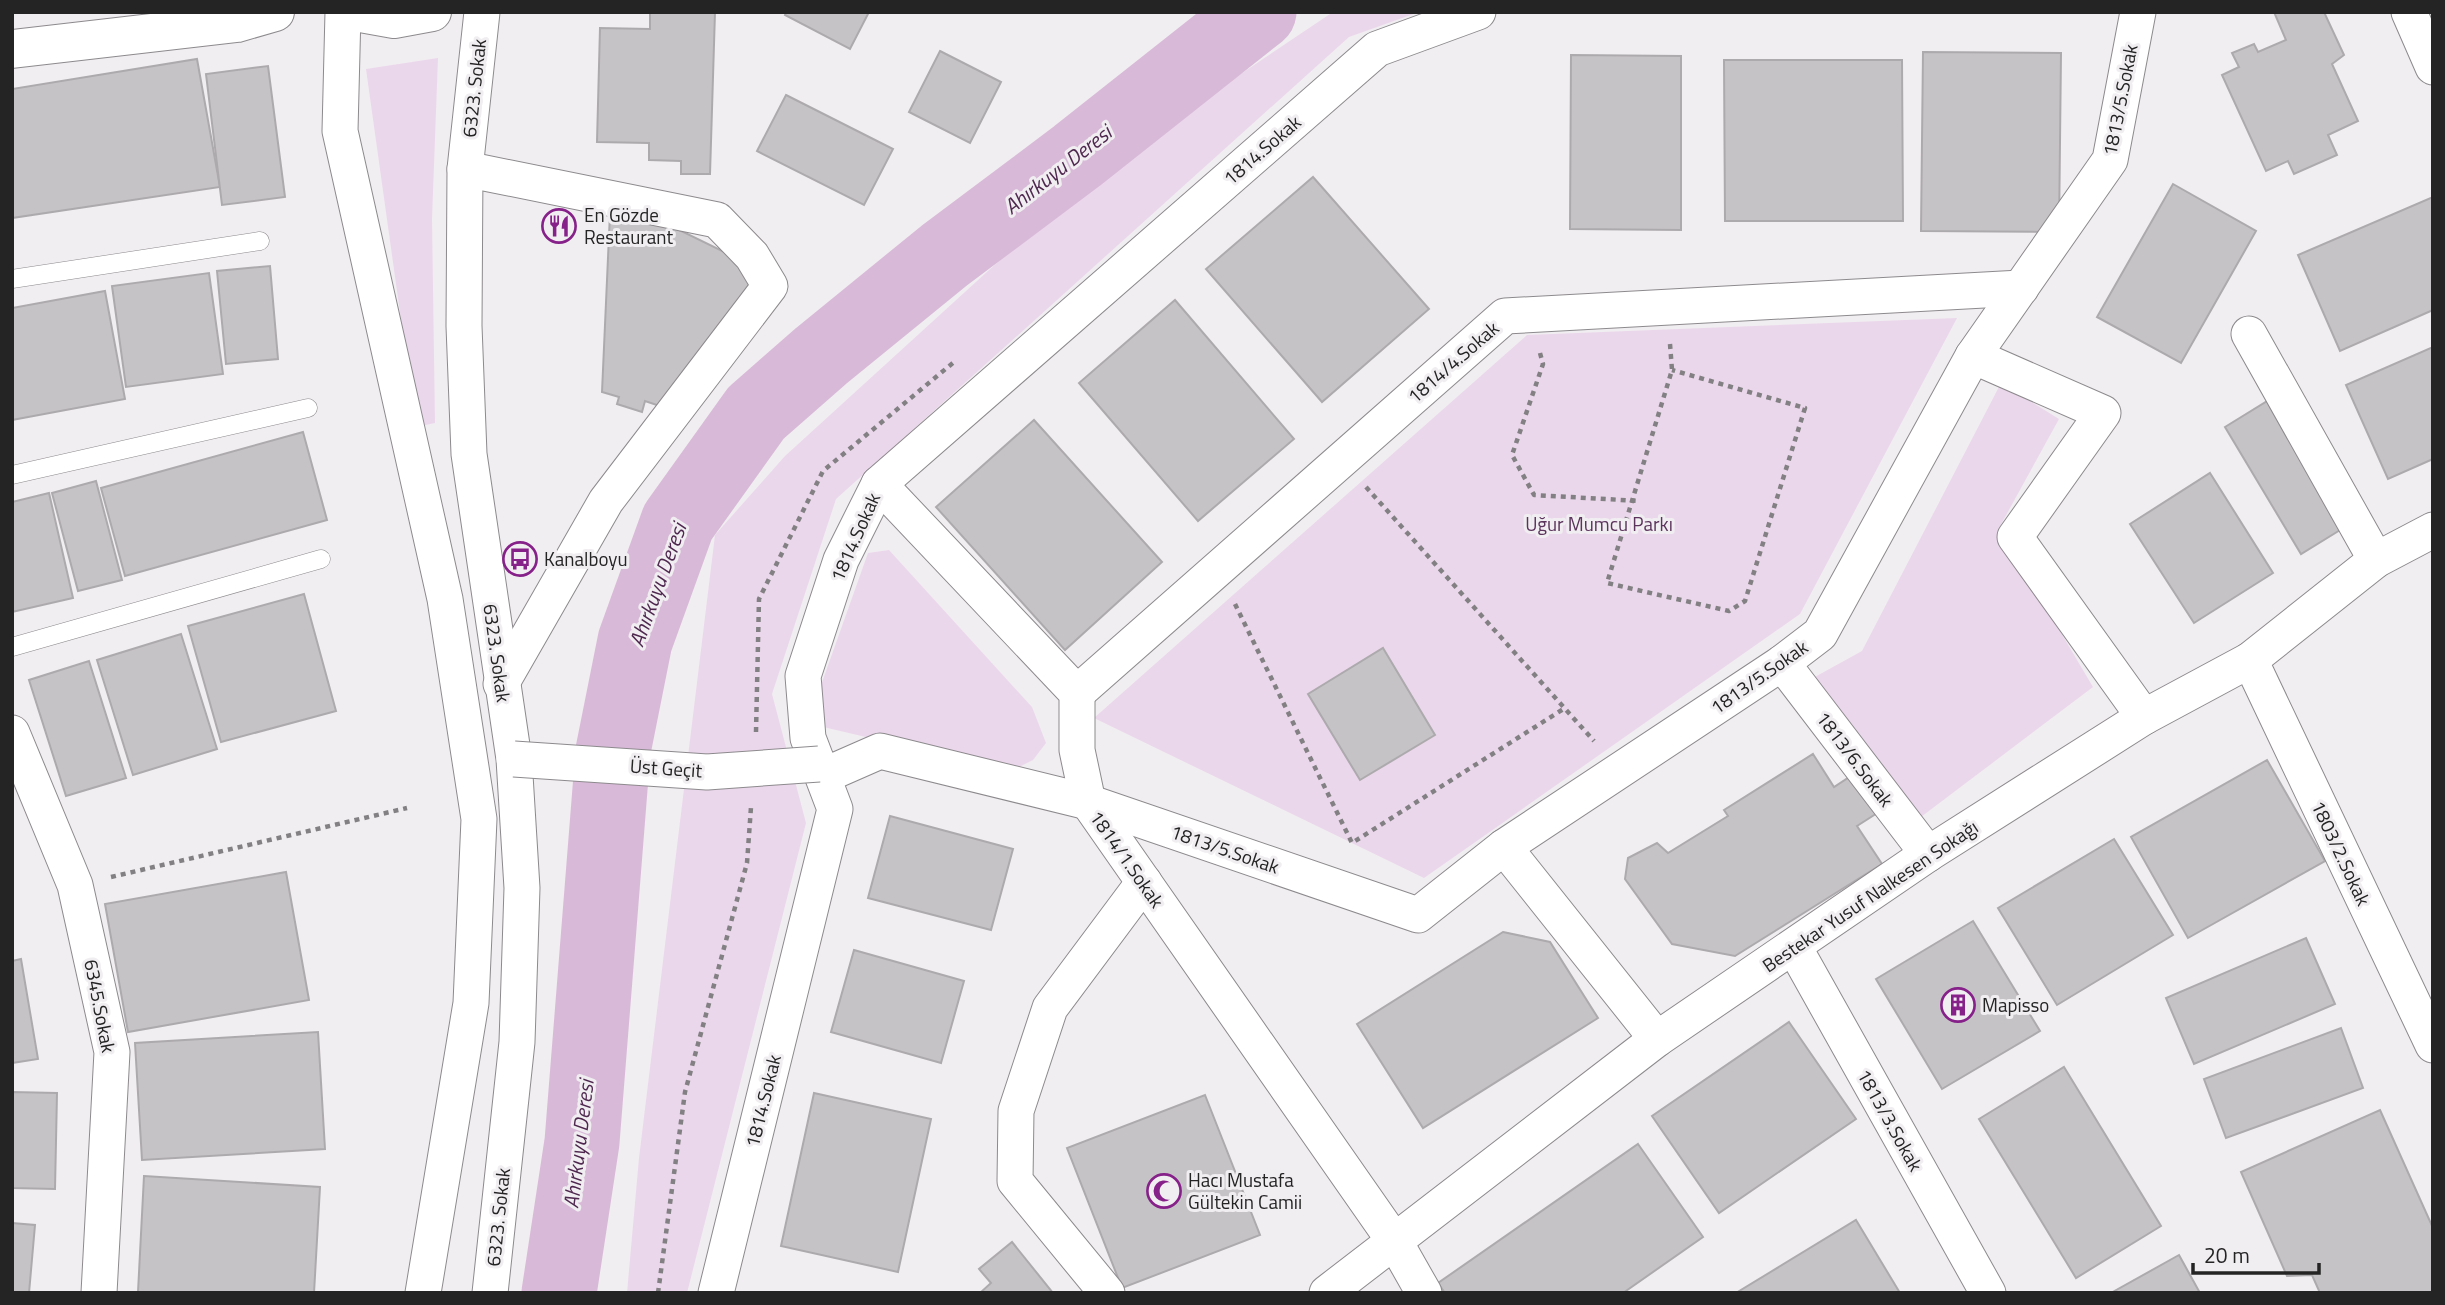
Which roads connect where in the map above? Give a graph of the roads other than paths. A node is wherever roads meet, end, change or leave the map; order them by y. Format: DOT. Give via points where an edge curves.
graph roads {
  1 [pos="275,12"];
  2 [pos="343,12"];
  3 [pos="355,12"];
  4 [pos="432,12"];
  5 [pos="482,12"];
  6 [pos="1478,12"];
  7 [pos="2137,12"];
  8 [pos="2409,12"];
  9 [pos="12,49"];
  10 [pos="2433,67"];
  11 [pos="465,169"];
  12 [pos="260,241"];
  13 [pos="12,279"];
  14 [pos="2021,288"];
  15 [pos="2249,334"];
  16 [pos="1973,356"];
  17 [pos="308,408"];
  18 [pos="12,475"];
  19 [pos="878,484"];
  20 [pos="2433,530"];
  21 [pos="321,559"];
  22 [pos="2376,560"];
  23 [pos="12,648"];
  24 [pos="2250,660"];
  25 [pos="1782,663"];
  26 [pos="501,684"];
  27 [pos="1077,693"];
  28 [pos="2144,717"];
  29 [pos="12,734"];
  30 [pos="514,759"];
  31 [pos="821,770"];
  32 [pos="1088,802"];
  33 [pos="1504,848"];
  34 [pos="1928,854"];
  35 [pos="1144,882"];
  36 [pos="1794,947"];
  37 [pos="1657,1039"];
  38 [pos="2433,1045"];
  39 [pos="1395,1242"];
  40 [pos="99,1293"];
  41 [pos="423,1293"];
  42 [pos="490,1293"];
  43 [pos="716,1293"];
  44 [pos="1107,1293"];
  45 [pos="1327,1293"];
  46 [pos="1424,1293"];
  47 [pos="1988,1293"];
  1 -- 9 [label="main road" via="237,23"];
  2 -- 41 [label="street" via="340,131 445,599 479,818 471,1003"];
  3 -- 4 [label="main road" via="394,19"];
  5 -- 11 [label="street, 6323. Sokak"];
  6 -- 19 [label="street, 1814.Sokak" via="1377,49"];
  7 -- 14 [label="street, 1813/5.Sokak" via="2110,160"];
  8 -- 10 [label="street"];
  11 -- 26 [label="street, 6323. Sokak" via="469,454"];
  11 -- 26 [label="street" via="717,220 752,256 769,286 606,501"];
  12 -- 13 [label="lane"];
  14 -- 16 [label="street, 1813/5.Sokak"];
  14 -- 27 [label="street, 1814/4.Sokak" via="1505,316"];
  15 -- 22 [label="street"];
  16 -- 25 [label="street, 1813/5.Sokak" via="1820,634"];
  16 -- 28 [label="street" via="2103,413 2015,537"];
  17 -- 18 [label="lane"];
  19 -- 27 [label="street"];
  19 -- 31 [label="street, 1814.Sokak" via="841,560 803,676 808,738"];
  20 -- 22 [label="street, Bestekar Yusuf Nalkesen Sokağı"];
  21 -- 23 [label="lane"];
  22 -- 24 [label="street, Bestekar Yusuf Nalkesen Sokağı"];
  24 -- 28 [label="street, Bestekar Yusuf Nalkesen Sokağı"];
  24 -- 38 [label="street, 1803/2.Sokak"];
  25 -- 33 [label="street, 1813/5.Sokak"];
  25 -- 34 [label="street, 1813/6.Sokak"];
  26 -- 30 [label="street, 6323. Sokak"];
  27 -- 32 [label="street, 1814/1.Sokak" via="1077,750"];
  28 -- 34 [label="street, Bestekar Yusuf Nalkesen Sokağı"];
  29 -- 40 [label="street, 6345.Sokak" via="75,885 112,1052"];
  30 -- 31 [label="street, Üst Geçit, bridge" via="707,772"];
  30 -- 42 [label="street, 6323. Sokak" via="522,888 517,1042"];
  31 -- 32 [label="street, Üst Geçit" via="880,751"];
  31 -- 43 [label="street, 1814.Sokak" via="835,809"];
  32 -- 33 [label="street, 1813/5.Sokak" via="1419,915"];
  32 -- 35 [label="street, 1814/1.Sokak"];
  33 -- 37 [label="street"];
  34 -- 36 [label="street, Bestekar Yusuf Nalkesen Sokağı"];
  35 -- 39 [label="street, 1814/1.Sokak"];
  35 -- 44 [label="street" via="1050,1008 1016,1111 1015,1181"];
  36 -- 37 [label="street, Bestekar Yusuf Nalkesen Sokağı"];
  36 -- 47 [label="street, 1813/3.Sokak"];
  37 -- 39 [label="street, Bestekar Yusuf Nalkesen Sokağı"];
  39 -- 45 [label="street, Bestekar Yusuf Nalkesen Sokağı"];
  39 -- 46 [label="street, 1814/1.Sokak"];
}
